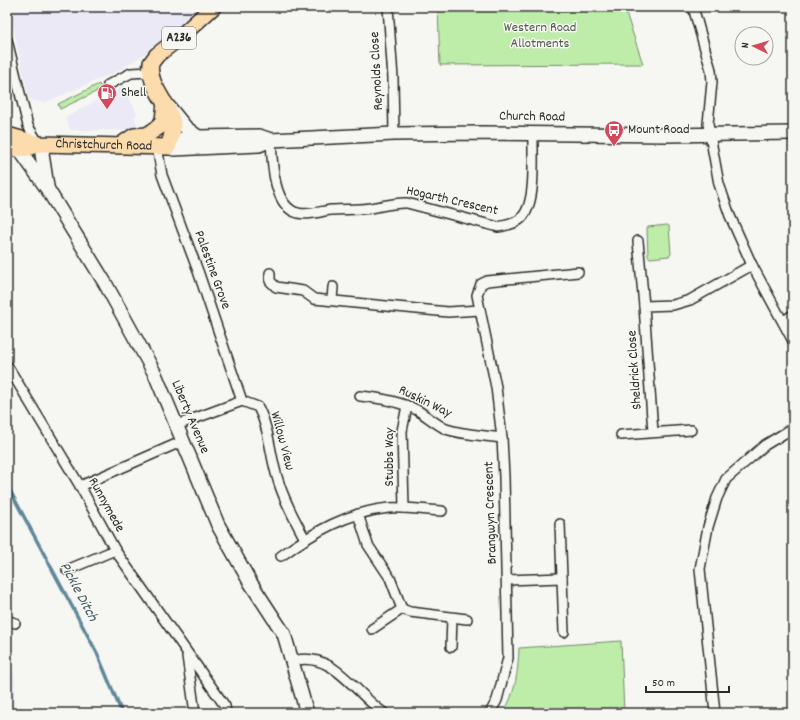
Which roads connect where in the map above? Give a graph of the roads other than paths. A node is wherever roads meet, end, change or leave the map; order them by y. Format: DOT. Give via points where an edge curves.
graph roads {
  1 [pos="213,7"];
  2 [pos="388,7"];
  3 [pos="693,7"];
  4 [pos="7,40"];
  5 [pos="150,72"];
  6 [pos="108,85"];
  7 [pos="165,104"];
  8 [pos="533,133"];
  9 [pos="394,134"];
  10 [pos="793,134"];
  11 [pos="709,135"];
  12 [pos="7,136"];
  13 [pos="198,137"];
  14 [pos="271,140"];
  15 [pos="42,144"];
  16 [pos="121,145"];
  17 [pos="163,147"];
  18 [pos="13,149"];
  19 [pos="48,190"];
  20 [pos="638,241"];
  21 [pos="752,265"];
  22 [pos="578,272"];
  23 [pos="270,273"];
  24 [pos="333,287"];
  25 [pos="332,300"];
  26 [pos="644,306"];
  27 [pos="480,310"];
  28 [pos="793,316"];
  29 [pos="783,321"];
  30 [pos="793,341"];
  31 [pos="7,365"];
  32 [pos="360,396"];
  33 [pos="242,402"];
  34 [pos="407,406"];
  35 [pos="177,425"];
  36 [pos="793,428"];
  37 [pos="691,430"];
  38 [pos="653,432"];
  39 [pos="621,435"];
  40 [pos="502,438"];
  41 [pos="183,441"];
  42 [pos="80,486"];
  43 [pos="404,508"];
  44 [pos="442,511"];
  45 [pos="358,514"];
  46 [pos="560,524"];
  47 [pos="305,539"];
  48 [pos="115,550"];
  49 [pos="281,556"];
  50 [pos="67,570"];
  51 [pos="562,578"];
  52 [pos="507,580"];
  53 [pos="402,609"];
  54 [pos="452,618"];
  55 [pos="467,619"];
  56 [pos="372,629"];
  57 [pos="564,632"];
  58 [pos="451,647"];
  59 [pos="187,654"];
  60 [pos="292,661"];
  61 [pos="195,713"];
  62 [pos="226,713"];
  63 [pos="307,713"];
  64 [pos="384,713"];
  65 [pos="490,713"];
  66 [pos="716,713"];
  1 -- 5 [label="main road, A236" via="158,54 151,63"];
  2 -- 9 [label="street, Reynolds Close"];
  3 -- 11 [label="street" via="711,70"];
  4 -- 15 [label="street" via="28,126"];
  5 -- 6 [label="street" via="132,73"];
  5 -- 7 [label="main road"];
  7 -- 13 [label="street" via="186,128"];
  7 -- 16 [label="main road" via="163,120 159,127 147,135 134,136"];
  7 -- 17 [label="main road" via="172,119 172,133"];
  8 -- 9 [label="street, Church Road"];
  8 -- 11 [label="street, Church Road"];
  8 -- 14 [label="street, Hogarth Crescent" via="530,205 520,220 498,227 398,202 371,208 298,213 290,210 281,200 276,185"];
  9 -- 14 [label="street, Church Road"];
  10 -- 11 [label="street, Church Road"];
  11 -- 21 [label="street" via="730,216"];
  12 -- 15 [label="main road, Christchurch Road"];
  13 -- 14 [label="street, Church Road" via="259,136"];
  13 -- 17 [label="street, Church Road" via="177,140"];
  14 -- 17 [label="street, Church Road" via="259,145 174,149"];
  15 -- 16 [label="main road, Christchurch Road"];
  15 -- 18 [label="main road, Christchurch Road"];
  15 -- 19 [label="street, Liberty Avenue"];
  16 -- 17 [label="main road, Christchurch Road"];
  17 -- 33 [label="street, Palestine Grove" via="162,175 198,271"];
  18 -- 19 [label="street, Liberty Avenue"];
  19 -- 35 [label="street, Liberty Avenue" via="118,305 155,374"];
  20 -- 26 [label="street, Sheldrick Close"];
  21 -- 26 [label="street" via="690,300 673,305"];
  21 -- 29 [label="street"];
  22 -- 27 [label="street, Brangwyn Crescent" via="487,281 480,284 478,289"];
  23 -- 25 [label="street" via="270,281 276,287 298,290 314,299"];
  24 -- 25 [label="street"];
  25 -- 27 [label="street" via="448,312"];
  26 -- 38 [label="street, Sheldrick Close"];
  27 -- 40 [label="street, Brangwyn Crescent" via="496,387"];
  28 -- 29 [label="street"];
  29 -- 30 [label="street"];
  31 -- 42 [label="street, Runnymede"];
  32 -- 34 [label="street, Ruskin Way" via="388,399"];
  33 -- 35 [label="street"];
  33 -- 47 [label="street, Willow View" via="258,407 262,415 277,480"];
  34 -- 40 [label="street, Ruskin Way" via="444,428"];
  34 -- 43 [label="street, Stubbs Way" via="402,431"];
  35 -- 41 [label="street, Liberty Avenue"];
  36 -- 66 [label="street" via="765,445 726,479 708,528 700,569"];
  37 -- 38 [label="street"];
  38 -- 39 [label="street"];
  40 -- 52 [label="street, Brangwyn Crescent"];
  41 -- 42 [label="street"];
  41 -- 60 [label="street, Liberty Avenue" via="218,525 250,582 282,628"];
  42 -- 48 [label="street, Runnymede"];
  43 -- 44 [label="street"];
  43 -- 45 [label="street"];
  45 -- 47 [label="street" via="334,523"];
  45 -- 53 [label="street" via="368,545 390,578"];
  46 -- 51 [label="street"];
  47 -- 49 [label="street"];
  48 -- 50 [label="street"];
  48 -- 59 [label="street, Runnymede"];
  51 -- 52 [label="street"];
  51 -- 57 [label="street"];
  52 -- 65 [label="street, Brangwyn Crescent" via="508,658 497,700"];
  53 -- 54 [label="street"];
  53 -- 56 [label="street"];
  54 -- 55 [label="street"];
  54 -- 58 [label="street"];
  59 -- 61 [label="street, Runnymede"];
  59 -- 62 [label="street, Runnymede" via="225,706"];
  60 -- 63 [label="street, Liberty Avenue"];
  60 -- 64 [label="street" via="312,658 322,662 343,675"];
}
